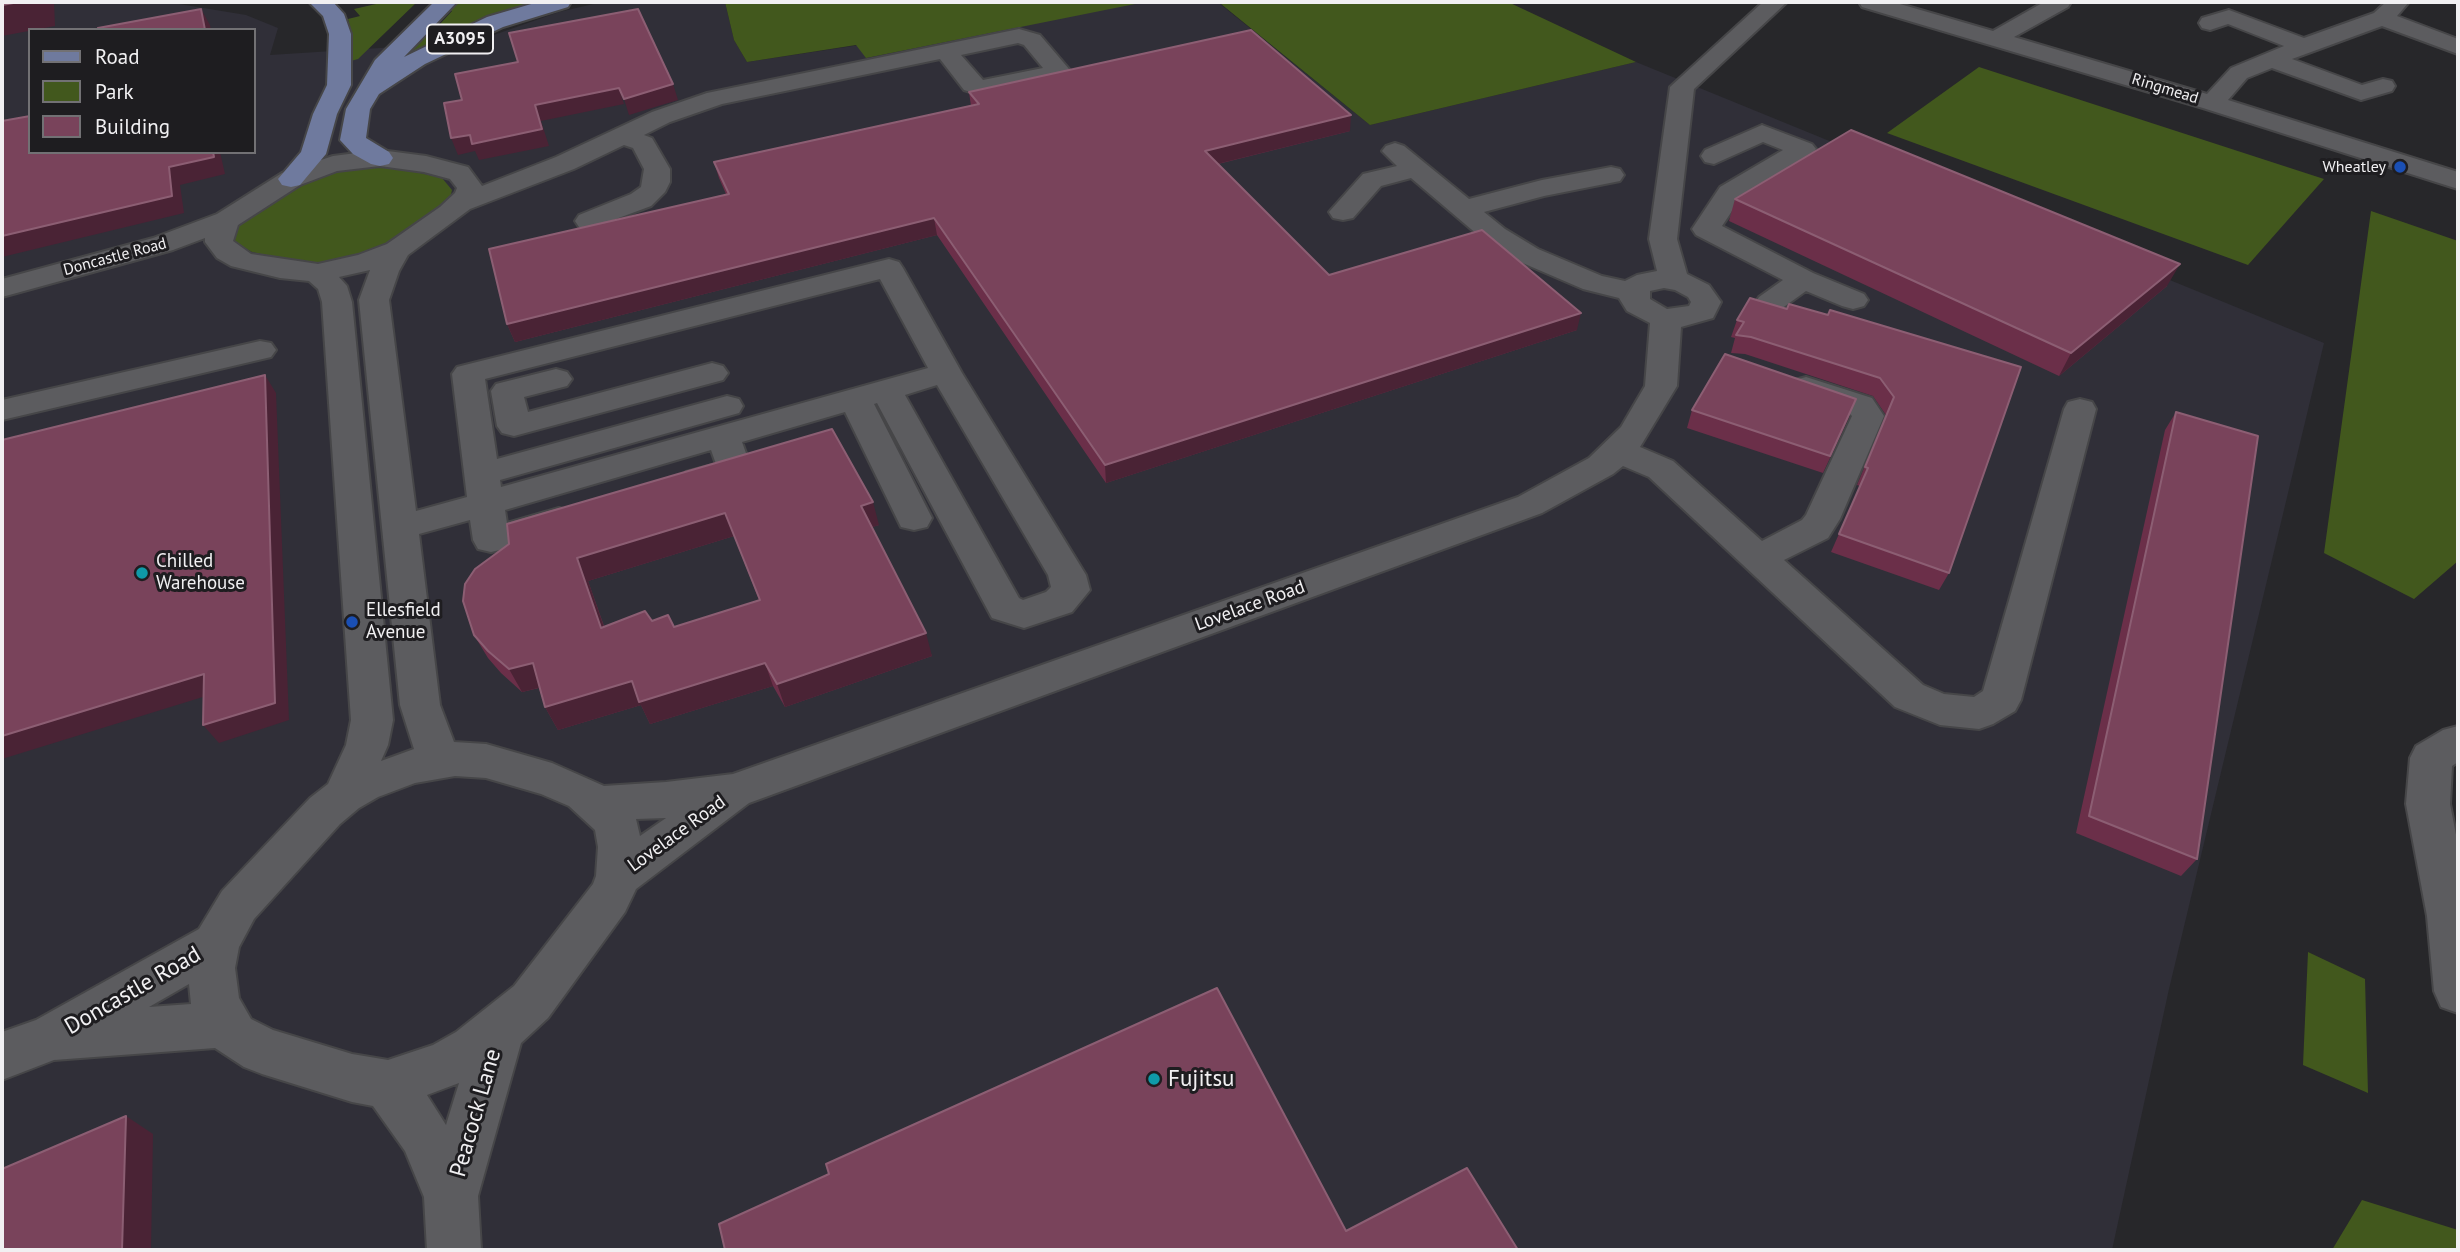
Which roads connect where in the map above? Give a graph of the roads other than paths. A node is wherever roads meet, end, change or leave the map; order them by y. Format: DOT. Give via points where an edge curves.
graph roads {
  1 [pos="320,2"];
  2 [pos="430,2"];
  3 [pos="446,2"];
  4 [pos="561,2"];
  5 [pos="1776,2"];
  6 [pos="1870,2"];
  7 [pos="2060,2"];
  8 [pos="2390,10"];
  9 [pos="2301,19"];
  10 [pos="2453,20"];
  11 [pos="2210,23"];
  12 [pos="2265,31"];
  13 [pos="2419,32"];
  14 [pos="1997,39"];
  15 [pos="2304,46"];
  16 [pos="2458,47"];
  17 [pos="946,52"];
  18 [pos="2273,60"];
  19 [pos="2346,62"];
  20 [pos="2314,76"];
  21 [pos="339,86"];
  22 [pos="2383,86"];
  23 [pos="367,91"];
  24 [pos="2212,103"];
  25 [pos="622,135"];
  26 [pos="1714,156"];
  27 [pos="380,158"];
  28 [pos="546,169"];
  29 [pos="459,173"];
  30 [pos="1611,175"];
  31 [pos="290,179"];
  32 [pos="2458,181"];
  33 [pos="464,202"];
  34 [pos="1463,209"];
  35 [pos="1343,212"];
  36 [pos="227,220"];
  37 [pos="589,221"];
  38 [pos="397,250"];
  39 [pos="232,256"];
  40 [pos="318,273"];
  41 [pos="1803,279"];
  42 [pos="1673,280"];
  43 [pos="2,288"];
  44 [pos="1634,292"];
  45 [pos="1853,300"];
  46 [pos="1770,303"];
  47 [pos="1666,318"];
  48 [pos="693,330"];
  49 [pos="260,350"];
  50 [pos="712,373"];
  51 [pos="946,373"];
  52 [pos="1772,376"];
  53 [pos="871,394"];
  54 [pos="2080,409"];
  55 [pos="2,410"];
  56 [pos="730,425"];
  57 [pos="1619,451"];
  58 [pos="671,488"];
  59 [pos="484,489"];
  60 [pos="594,510"];
  61 [pos="914,518"];
  62 [pos="402,527"];
  63 [pos="1758,558"];
  64 [pos="2458,742"];
  65 [pos="439,761"];
  66 [pos="734,791"];
  67 [pos="344,796"];
  68 [pos="597,804"];
  69 [pos="620,876"];
  70 [pos="2454,917"];
  71 [pos="216,944"];
  72 [pos="2458,991"];
  73 [pos="227,1024"];
  74 [pos="500,1030"];
  75 [pos="51,1038"];
  76 [pos="2,1056"];
  77 [pos="388,1084"];
  78 [pos="452,1196"];
  79 [pos="454,1250"];
  1 -- 21 [label="main road, A3095" via="333,14 340,34"];
  2 -- 21 [label="main road, A3095"];
  3 -- 23 [label="main road, A3095" via="383,65"];
  4 -- 23 [label="main road, A3095" via="495,22 417,59"];
  5 -- 42 [label="street" via="1682,87 1663,239"];
  6 -- 14 [label="street, Ringmead"];
  7 -- 14 [label="street"];
  8 -- 13 [label="street"];
  8 -- 15 [label="street"];
  9 -- 12 [label="street"];
  10 -- 13 [label="street"];
  11 -- 12 [label="street" via="2229,17"];
  12 -- 15 [label="street"];
  13 -- 16 [label="street"];
  14 -- 24 [label="street, Ringmead"];
  15 -- 18 [label="street"];
  17 -- 25 [label="street" via="716,98"];
  18 -- 20 [label="street"];
  18 -- 24 [label="street" via="2239,73"];
  19 -- 20 [label="street"];
  20 -- 22 [label="street" via="2361,93"];
  21 -- 31 [label="main road, A3095" via="313,154"];
  23 -- 27 [label="main road, A3095" via="352,135 362,149"];
  24 -- 32 [label="street, Ringmead"];
  25 -- 28 [label="street"];
  25 -- 37 [label="street" via="643,143 657,169 657,181 641,200"];
  26 -- 41 [label="street" via="1762,133 1803,149 1730,193 1706,229"];
  27 -- 29 [label="street, Doncastle Road"];
  27 -- 31 [label="street, Doncastle Road" via="333,164"];
  28 -- 29 [label="street, Doncastle Road"];
  28 -- 33 [label="street"];
  29 -- 33 [label="street" via="470,188"];
  30 -- 34 [label="street" via="1542,187"];
  31 -- 36 [label="street, Doncastle Road"];
  33 -- 38 [label="street"];
  34 -- 35 [label="street" via="1405,160 1372,180"];
  34 -- 44 [label="street" via="1539,261 1592,283"];
  36 -- 39 [label="street" via="219,238"];
  36 -- 43 [label="street, Doncastle Road" via="163,244"];
  38 -- 40 [label="street, Doncastle Road"];
  38 -- 62 [label="street" via="374,300"];
  39 -- 40 [label="street, Doncastle Road"];
  39 -- 43 [label="street, Doncastle Road" via="173,259"];
  40 -- 67 [label="street" via="332,286 337,302 372,720 367,745"];
  41 -- 45 [label="street"];
  41 -- 46 [label="street"];
  42 -- 44 [label="street" via="1647,281"];
  42 -- 47 [label="street" via="1719,301 1695,316"];
  44 -- 47 [label="street" via="1645,310"];
  47 -- 57 [label="street, Lovelace Road" via="1661,386"];
  48 -- 50 [label="street"];
  48 -- 50 [label="street" via="507,391 514,426"];
  48 -- 51 [label="street" via="888,268"];
  48 -- 59 [label="street" via="468,374"];
  49 -- 55 [label="street"];
  50 -- 56 [label="street"];
  51 -- 53 [label="street"];
  51 -- 53 [label="street" via="1067,575 1071,590 1059,603 1024,614 1005,608"];
  52 -- 63 [label="street" via="1860,405 1868,416 1815,529"];
  53 -- 56 [label="street"];
  53 -- 61 [label="street"];
  54 -- 63 [label="street" via="2001,700 1979,713 1940,709 1909,696"];
  56 -- 58 [label="street" via="735,470"];
  56 -- 59 [label="street"];
  57 -- 63 [label="street" via="1661,469"];
  57 -- 66 [label="street, Lovelace Road" via="1491,532 1188,642"];
  59 -- 60 [label="street" via="491,540"];
  59 -- 62 [label="street"];
  62 -- 65 [label="street" via="420,705"];
  64 -- 70 [label="street" via="2431,758 2428,804"];
  65 -- 67 [label="street" via="391,774"];
  65 -- 68 [label="street" via="486,761 552,780 584,793"];
  66 -- 68 [label="street, Lovelace Road"];
  66 -- 69 [label="street, Lovelace Road"];
  67 -- 71 [label="street" via="238,905"];
  68 -- 69 [label="street" via="615,822"];
  69 -- 74 [label="street" via="609,898 531,1002"];
  70 -- 72 [label="street"];
  71 -- 73 [label="street" via="211,968 215,1003"];
  71 -- 75 [label="street, Doncastle Road"];
  73 -- 75 [label="street, Doncastle Road"];
  73 -- 77 [label="street" via="234,1035 262,1050 352,1078"];
  74 -- 77 [label="street" via="445,1065"];
  74 -- 78 [label="street, Peacock Lane"];
  75 -- 76 [label="street, Doncastle Road"];
  77 -- 78 [label="street, Peacock Lane" via="424,1133"];
  78 -- 79 [label="street, Peacock Lane"];
}
